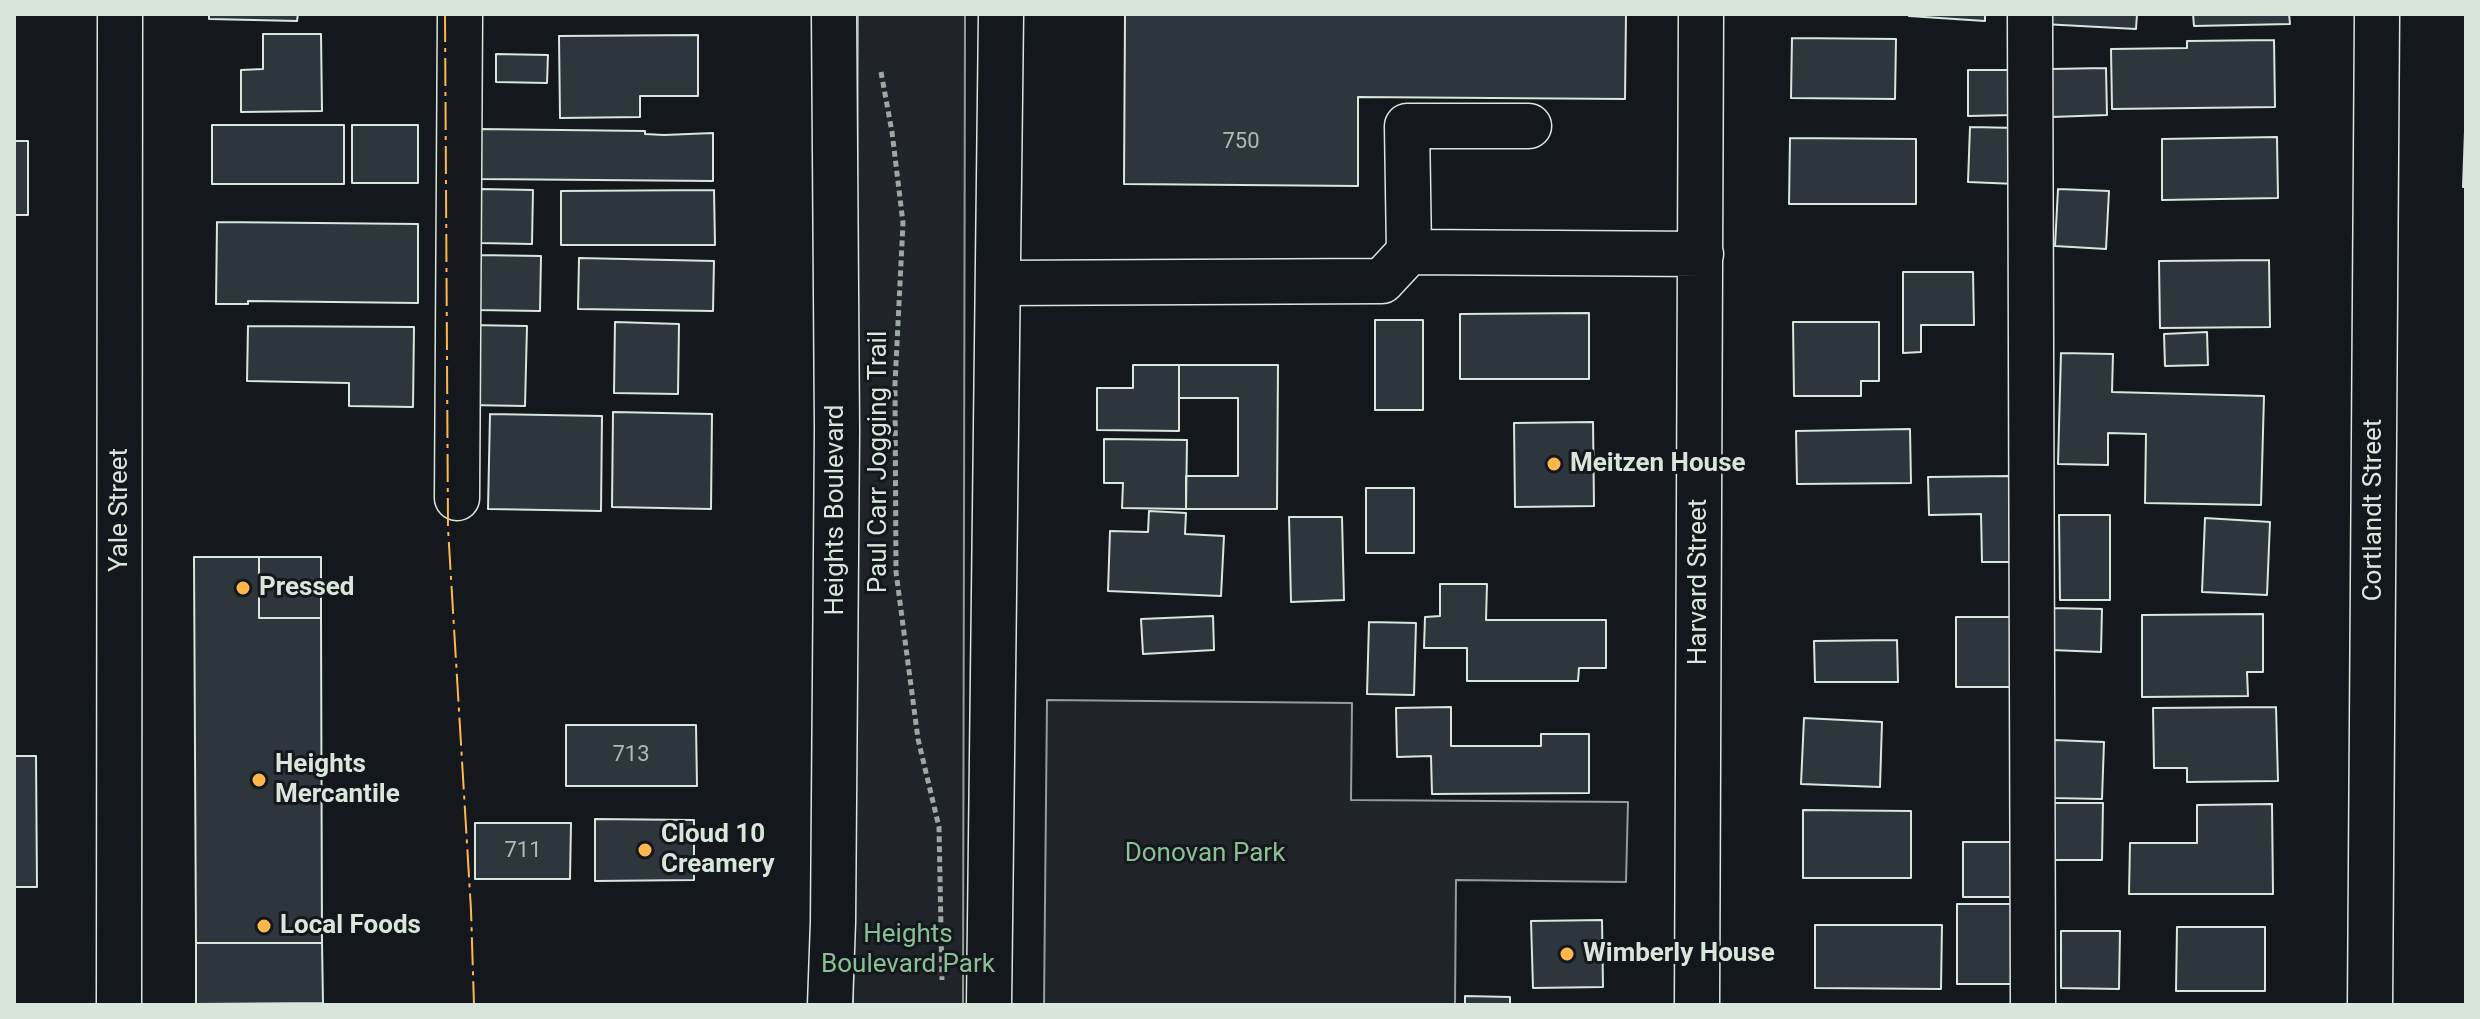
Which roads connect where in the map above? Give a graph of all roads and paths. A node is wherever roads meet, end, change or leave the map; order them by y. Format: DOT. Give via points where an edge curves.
graph roads {
  1 [pos="120,14"];
  2 [pos="460,14"];
  3 [pos="834,14"];
  4 [pos="1001,14"];
  5 [pos="1701,14"];
  6 [pos="2030,14"];
  7 [pos="2377,14"];
  8 [pos="879,63"];
  9 [pos="1529,126"];
  10 [pos="1409,252"];
  11 [pos="1701,254"];
  12 [pos="999,283"];
  13 [pos="457,498"];
  14 [pos="942,990"];
  15 [pos="119,1005"];
  16 [pos="830,1005"];
  17 [pos="989,1005"];
  18 [pos="1697,1005"];
  19 [pos="2033,1005"];
  20 [pos="2370,1005"];
  1 -- 15 [label="main road, Yale Street"];
  2 -- 13 [label="main road"];
  3 -- 16 [label="main road, Heights Boulevard" via="837,431"];
  4 -- 12 [label="main road"];
  5 -- 11 [label="main road, Harvard Street"];
  6 -- 19 [label="main road"];
  7 -- 20 [label="main road, Cortlandt Street"];
  8 -- 14 [label="path, Paul Carr Jogging Trail" via="903,223 895,384 896,572 918,739 939,827"];
  9 -- 10 [label="main road" via="1407,126"];
  10 -- 11 [label="main road"];
  10 -- 12 [label="main road" via="1382,281"];
  11 -- 18 [label="main road, Harvard Street"];
  12 -- 17 [label="main road"];
}
